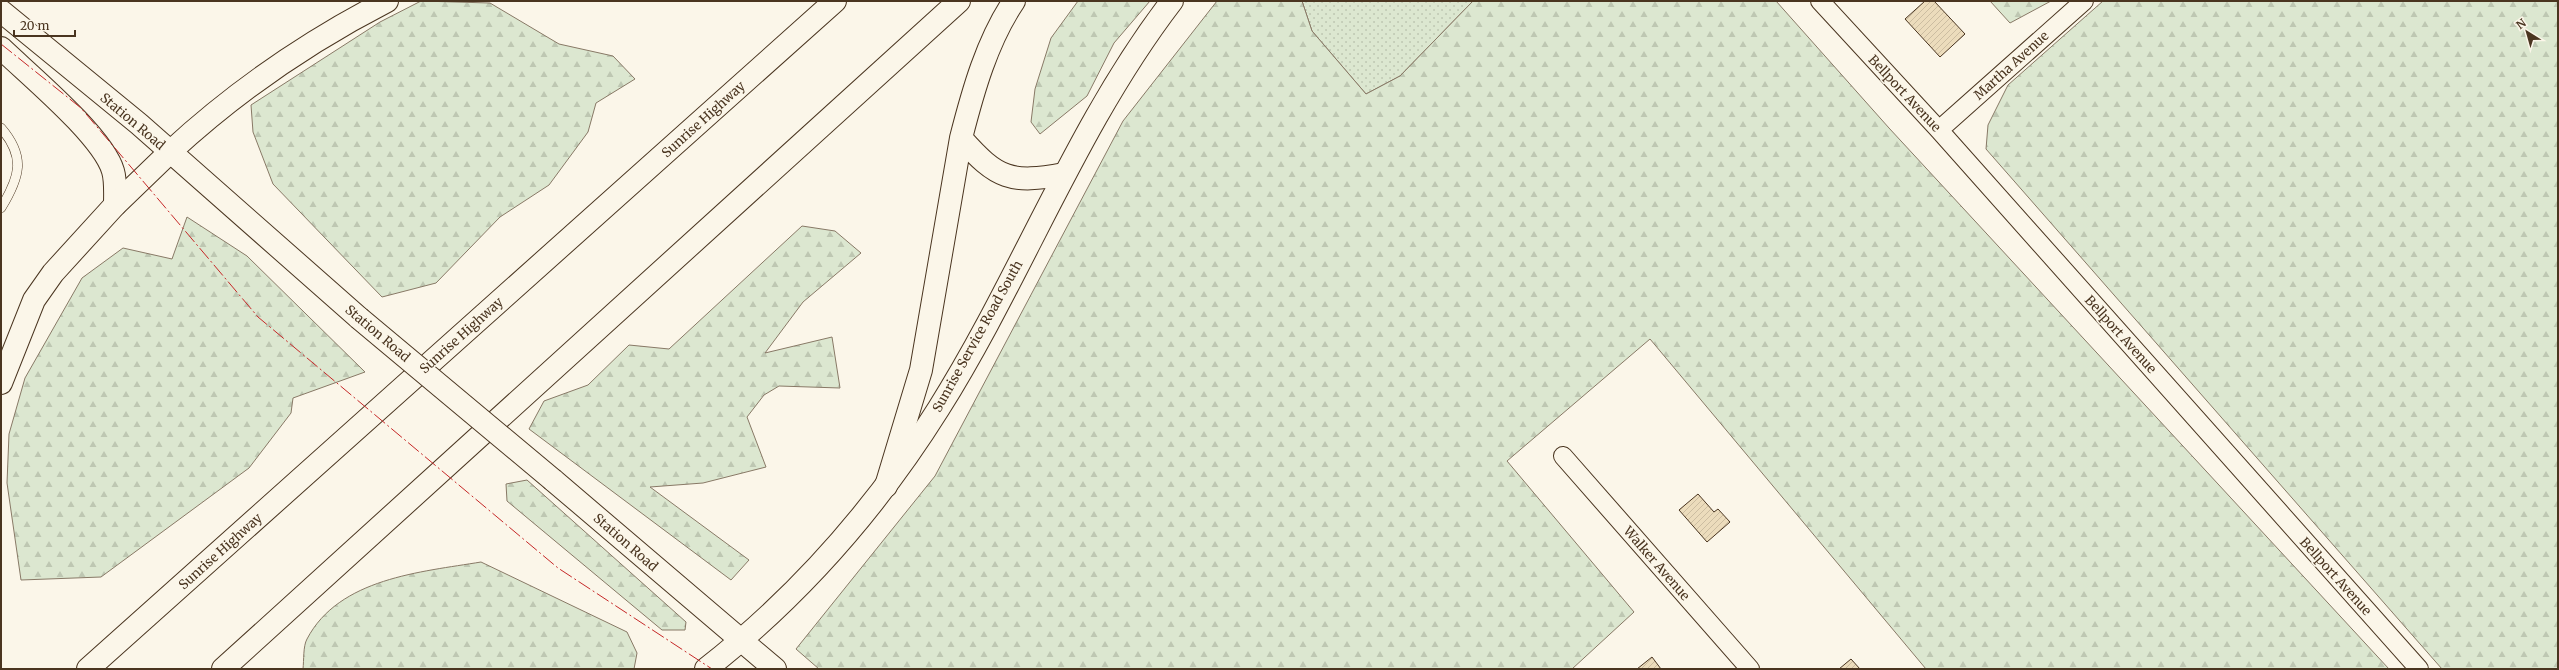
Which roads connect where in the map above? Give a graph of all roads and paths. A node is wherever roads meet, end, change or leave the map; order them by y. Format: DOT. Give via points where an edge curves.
graph roads {
  1 [pos="387,1"];
  2 [pos="835,1"];
  3 [pos="959,1"];
  4 [pos="1014,1"];
  5 [pos="1172,1"];
  6 [pos="1820,1"];
  7 [pos="2084,1"];
  8 [pos="1,11"];
  9 [pos="1,48"];
  10 [pos="1,128"];
  11 [pos="1939,130"];
  12 [pos="961,138"];
  13 [pos="170,152"];
  14 [pos="1064,174"];
  15 [pos="115,205"];
  16 [pos="1,208"];
  17 [pos="1,383"];
  18 [pos="1564,456"];
  19 [pos="886,486"];
  20 [pos="740,640"];
  21 [pos="88,669"];
  22 [pos="223,669"];
  23 [pos="706,669"];
  24 [pos="775,669"];
  25 [pos="1750,669"];
  26 [pos="2419,669"];
  1 -- 13 [label="main road" via="288,60 207,119"];
  2 -- 21 [label="main road, Sunrise Highway"];
  3 -- 22 [label="main road"];
  4 -- 12 [label="main road" via="982,69"];
  5 -- 14 [label="main road, Sunrise Service Road South" via="1136,51"];
  6 -- 11 [label="street, Bellport Avenue"];
  7 -- 11 [label="street, Martha Avenue"];
  8 -- 13 [label="main road, Station Road"];
  9 -- 15 [label="main road" via="88,132 103,150 114,171"];
  10 -- 16 [label="lane" via="12,140 18,156 14,186"];
  11 -- 26 [label="street, Bellport Avenue"];
  12 -- 14 [label="main road" via="977,156 1002,174 1018,179 1036,179"];
  12 -- 19 [label="main road" via="921,370"];
  13 -- 15 [label="main road"];
  13 -- 20 [label="main road, Station Road, bridge" via="359,318 554,480"];
  14 -- 19 [label="main road, Sunrise Service Road South" via="955,380"];
  15 -- 17 [label="main road" via="72,251 34,300"];
  18 -- 25 [label="street, Walker Avenue"];
  19 -- 20 [label="main road, Sunrise Service Road South" via="832,550"];
  20 -- 23 [label="main road, Sunrise Service Road South"];
  20 -- 24 [label="main road, Station Road"];
}
